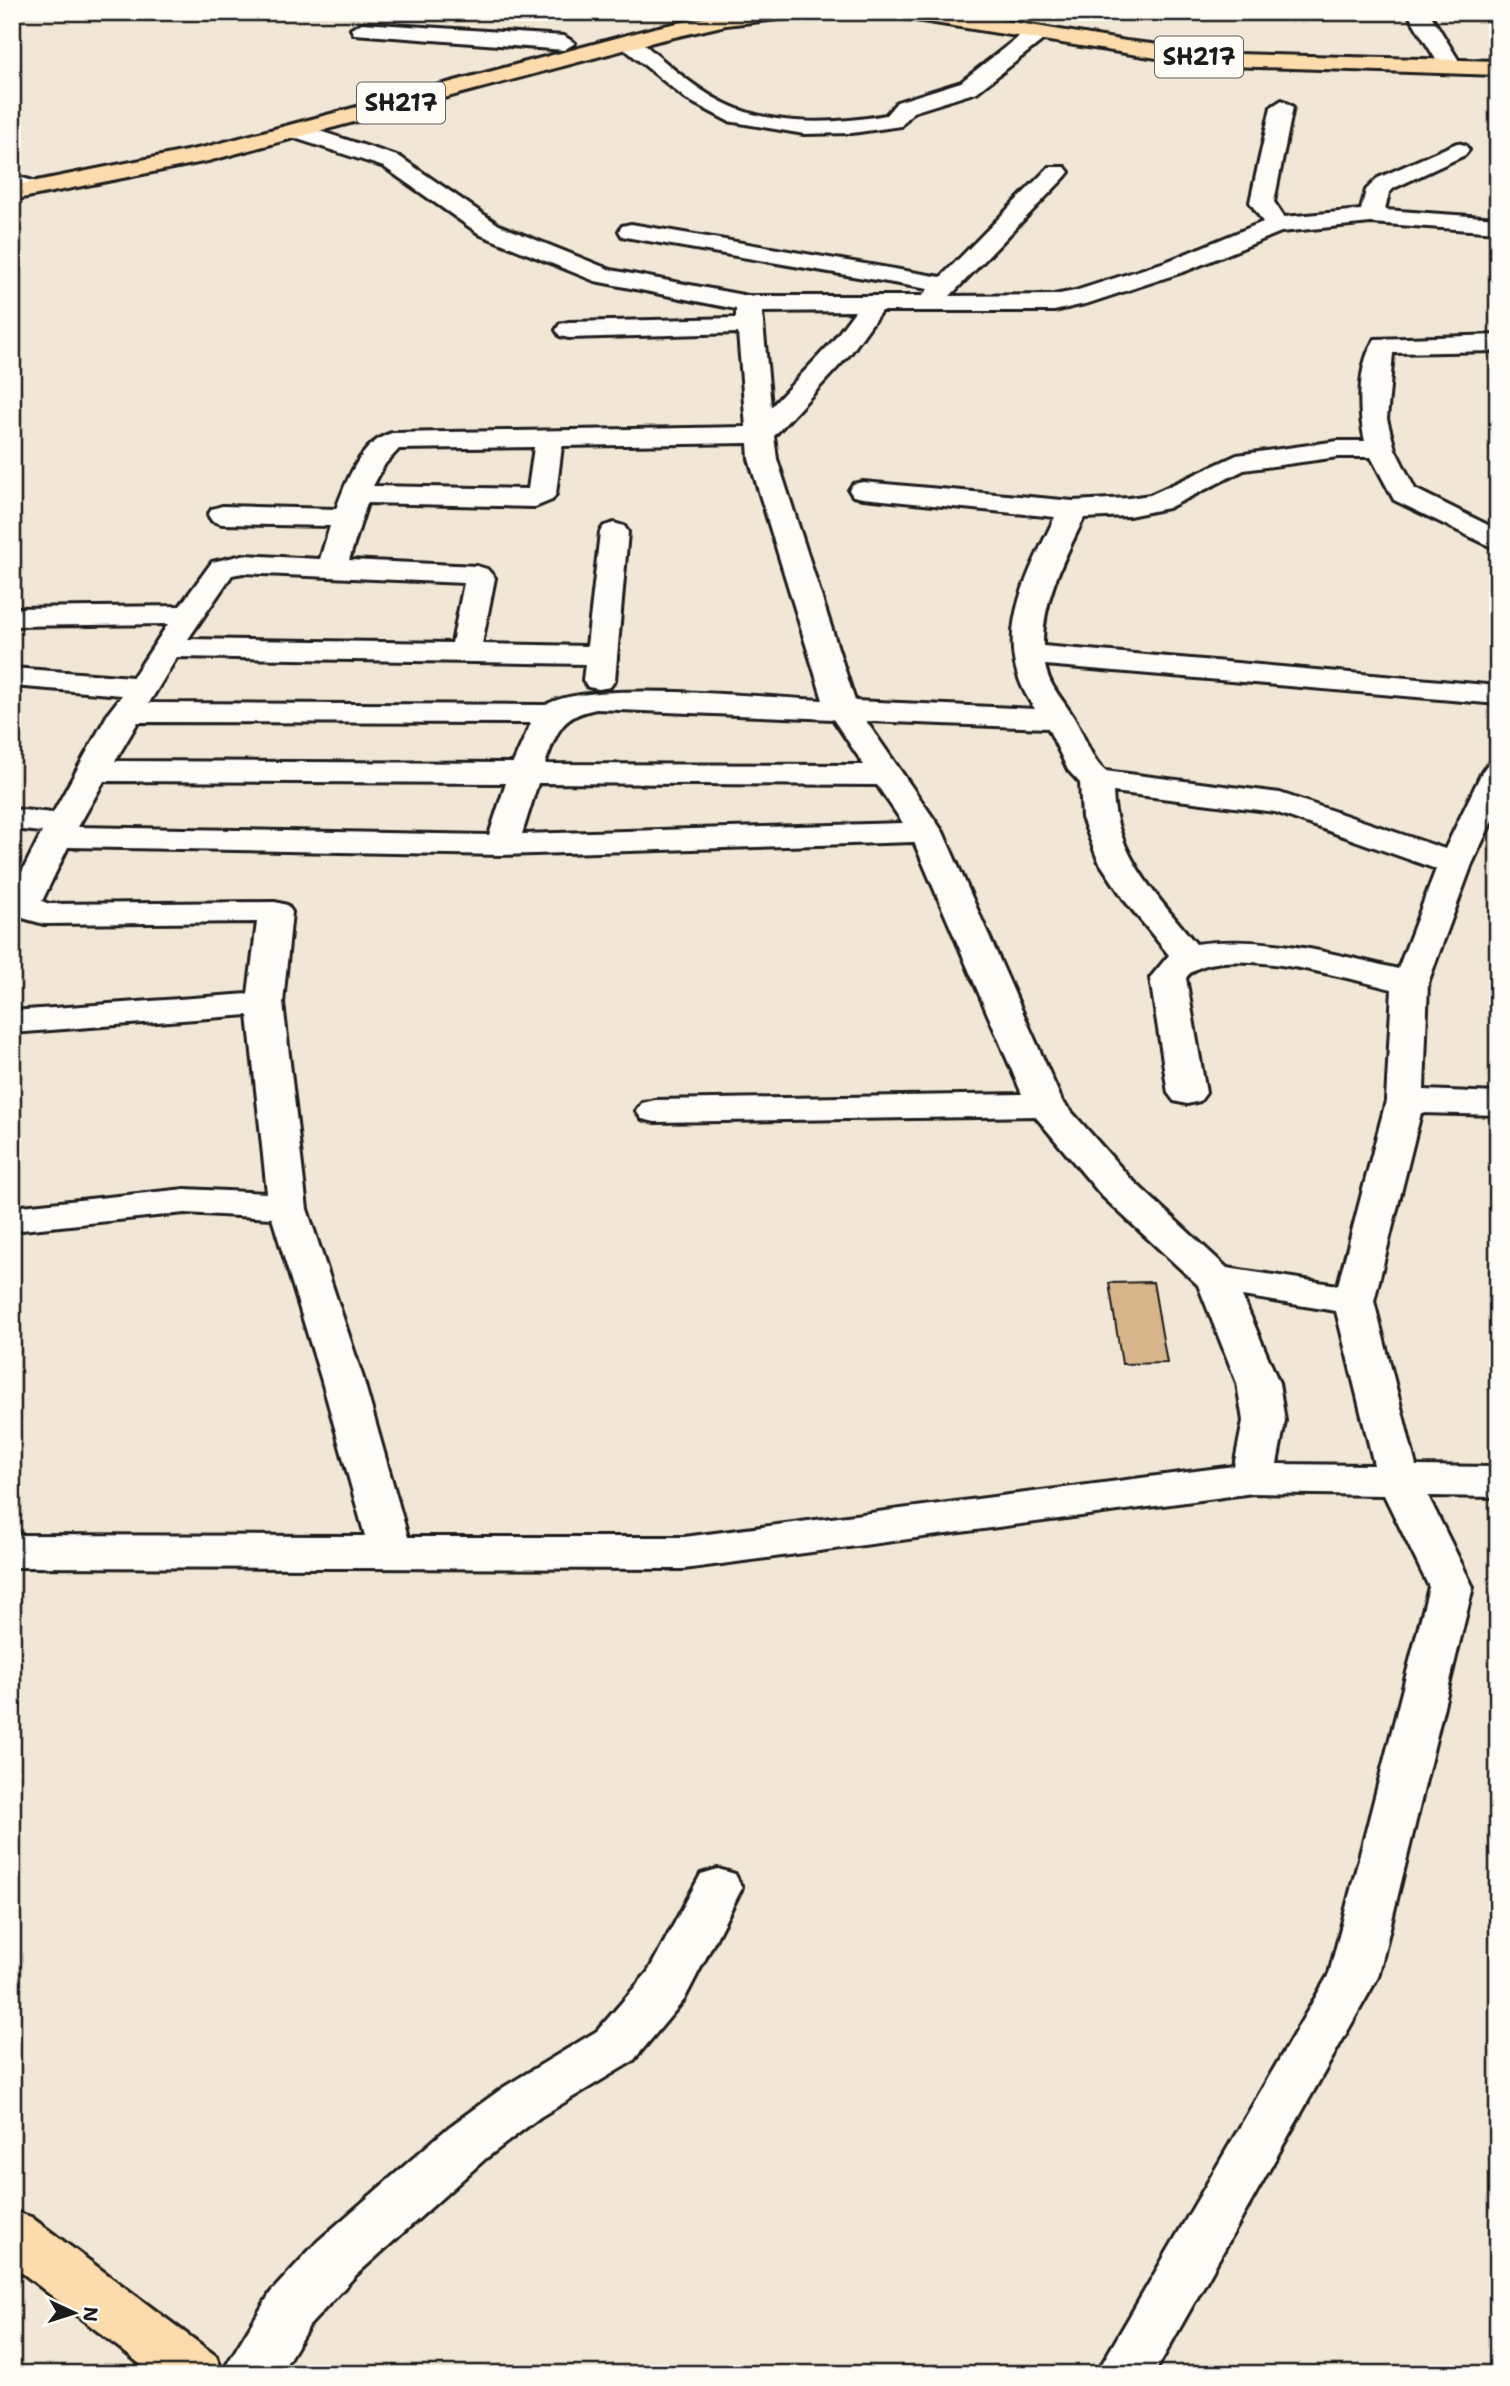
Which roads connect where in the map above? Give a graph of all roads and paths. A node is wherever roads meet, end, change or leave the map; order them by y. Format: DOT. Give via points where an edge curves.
graph roads {
  1 [pos="788,12"];
  2 [pos="903,12"];
  3 [pos="940,12"];
  4 [pos="1418,12"];
  5 [pos="563,16"];
  6 [pos="962,19"];
  7 [pos="362,29"];
  8 [pos="1035,35"];
  9 [pos="626,42"];
  10 [pos="566,50"];
  11 [pos="1451,65"];
  12 [pos="1498,68"];
  13 [pos="1282,107"];
  14 [pos="296,131"];
  15 [pos="1457,150"];
  16 [pos="1057,172"];
  17 [pos="19,188"];
  18 [pos="1371,216"];
  19 [pos="1277,225"];
  20 [pos="1498,225"];
  21 [pos="632,231"];
  22 [pos="946,285"];
  23 [pos="873,304"];
  24 [pos="928,304"];
  25 [pos="749,314"];
  26 [pos="569,330"];
  27 [pos="1498,343"];
  28 [pos="760,435"];
  29 [pos="549,438"];
  30 [pos="1381,449"];
  31 [pos="863,490"];
  32 [pos="350,506"];
  33 [pos="1073,510"];
  34 [pos="222,514"];
  35 [pos="614,532"];
  36 [pos="1498,541"];
  37 [pos="333,567"];
  38 [pos="187,615"];
  39 [pos="12,617"];
  40 [pos="166,648"];
  41 [pos="465,654"];
  42 [pos="1028,654"];
  43 [pos="601,655"];
  44 [pos="12,677"];
  45 [pos="1498,695"];
  46 [pos="134,699"];
  47 [pos="596,700"];
  48 [pos="842,709"];
  49 [pos="554,714"];
  50 [pos="1059,719"];
  51 [pos="91,771"];
  52 [pos="1498,772"];
  53 [pos="527,774"];
  54 [pos="886,775"];
  55 [pos="1096,780"];
  56 [pos="12,819"];
  57 [pos="60,830"];
  58 [pos="926,832"];
  59 [pos="502,845"];
  60 [pos="1455,864"];
  61 [pos="18,905"];
  62 [pos="1189,958"];
  63 [pos="1410,982"];
  64 [pos="265,1003"];
  65 [pos="12,1022"];
  66 [pos="1187,1093"];
  67 [pos="1405,1101"];
  68 [pos="1498,1104"];
  69 [pos="1045,1105"];
  70 [pos="655,1111"];
  71 [pos="288,1209"];
  72 [pos="12,1219"];
  73 [pos="1215,1279"];
  74 [pos="1354,1301"];
  75 [pos="1253,1478"];
  76 [pos="1399,1481"];
  77 [pos="1498,1482"];
  78 [pos="12,1551"];
  79 [pos="391,1553"];
  80 [pos="718,1888"];
  81 [pos="12,2234"];
  82 [pos="196,2374"];
  83 [pos="248,2374"];
  84 [pos="1124,2374"];
  1 -- 9 [label="main road, SH217" via="726,19"];
  2 -- 6 [label="main road, SH217"];
  3 -- 6 [label="street"];
  4 -- 11 [label="street"];
  5 -- 10 [label="street"];
  6 -- 8 [label="main road, SH217"];
  7 -- 10 [label="street"];
  8 -- 9 [label="street" via="969,87 905,107 892,121 813,127 750,119 716,108"];
  8 -- 11 [label="main road, SH217" via="1214,59"];
  9 -- 10 [label="main road, SH217"];
  10 -- 14 [label="main road, SH217"];
  11 -- 12 [label="main road, SH217"];
  13 -- 19 [label="street" via="1262,202"];
  14 -- 17 [label="main road, SH217" via="208,154"];
  14 -- 25 [label="street" via="392,162 490,230 604,276"];
  15 -- 18 [label="street" via="1386,183 1378,190"];
  16 -- 22 [label="street"];
  18 -- 19 [label="street"];
  18 -- 20 [label="street"];
  19 -- 24 [label="street" via="1177,266 1080,298 1054,303"];
  21 -- 22 [label="street"];
  22 -- 24 [label="street"];
  23 -- 24 [label="street"];
  23 -- 25 [label="street"];
  23 -- 28 [label="street" via="841,348"];
  25 -- 26 [label="street"];
  25 -- 28 [label="street"];
  27 -- 30 [label="street" via="1384,345 1373,419"];
  28 -- 29 [label="street"];
  28 -- 48 [label="street" via="763,459"];
  29 -- 32 [label="street" via="392,441 380,449"];
  29 -- 32 [label="street" via="545,485 535,498"];
  30 -- 33 [label="street" via="1338,449 1237,463 1158,502"];
  30 -- 36 [label="street" via="1404,494"];
  31 -- 33 [label="street"];
  32 -- 34 [label="street"];
  32 -- 37 [label="street"];
  33 -- 42 [label="street" via="1031,600"];
  35 -- 43 [label="street"];
  37 -- 38 [label="street" via="243,564 222,568"];
  37 -- 41 [label="street" via="477,575"];
  38 -- 39 [label="street"];
  38 -- 40 [label="street"];
  40 -- 41 [label="street"];
  40 -- 46 [label="street"];
  41 -- 43 [label="street"];
  42 -- 45 [label="street"];
  42 -- 50 [label="street" via="1033,680"];
  43 -- 47 [label="street"];
  44 -- 46 [label="street"];
  46 -- 49 [label="street"];
  46 -- 51 [label="street"];
  47 -- 48 [label="street"];
  47 -- 49 [label="street"];
  48 -- 50 [label="street"];
  48 -- 54 [label="street"];
  49 -- 53 [label="street"];
  50 -- 55 [label="street" via="1083,770"];
  51 -- 53 [label="street"];
  51 -- 57 [label="street"];
  52 -- 60 [label="street"];
  53 -- 54 [label="street"];
  53 -- 59 [label="street"];
  54 -- 58 [label="street"];
  55 -- 60 [label="street" via="1280,803"];
  55 -- 62 [label="street" via="1099,821 1108,849"];
  56 -- 57 [label="street"];
  57 -- 59 [label="street"];
  57 -- 61 [label="street"];
  58 -- 59 [label="street"];
  58 -- 69 [label="street"];
  60 -- 63 [label="street"];
  61 -- 64 [label="street" via="44,914 275,912"];
  62 -- 63 [label="street" via="1247,950"];
  62 -- 66 [label="street" via="1168,978"];
  63 -- 67 [label="street"];
  64 -- 65 [label="street"];
  64 -- 71 [label="street"];
  67 -- 68 [label="street"];
  67 -- 74 [label="street"];
  69 -- 70 [label="street"];
  69 -- 73 [label="street" via="1116,1187"];
  71 -- 72 [label="street" via="216,1200"];
  71 -- 79 [label="street"];
  73 -- 74 [label="street"];
  73 -- 75 [label="street" via="1258,1383 1264,1421"];
  74 -- 76 [label="street"];
  75 -- 76 [label="street"];
  75 -- 79 [label="street" via="684,1553"];
  76 -- 77 [label="street"];
  76 -- 84 [label="street" via="1451,1587 1353,1977"];
  78 -- 79 [label="street"];
  80 -- 83 [label="street" via="666,1986 615,2046 522,2102 394,2207 337,2258 290,2309"];
  81 -- 82 [label="main road"];
}
